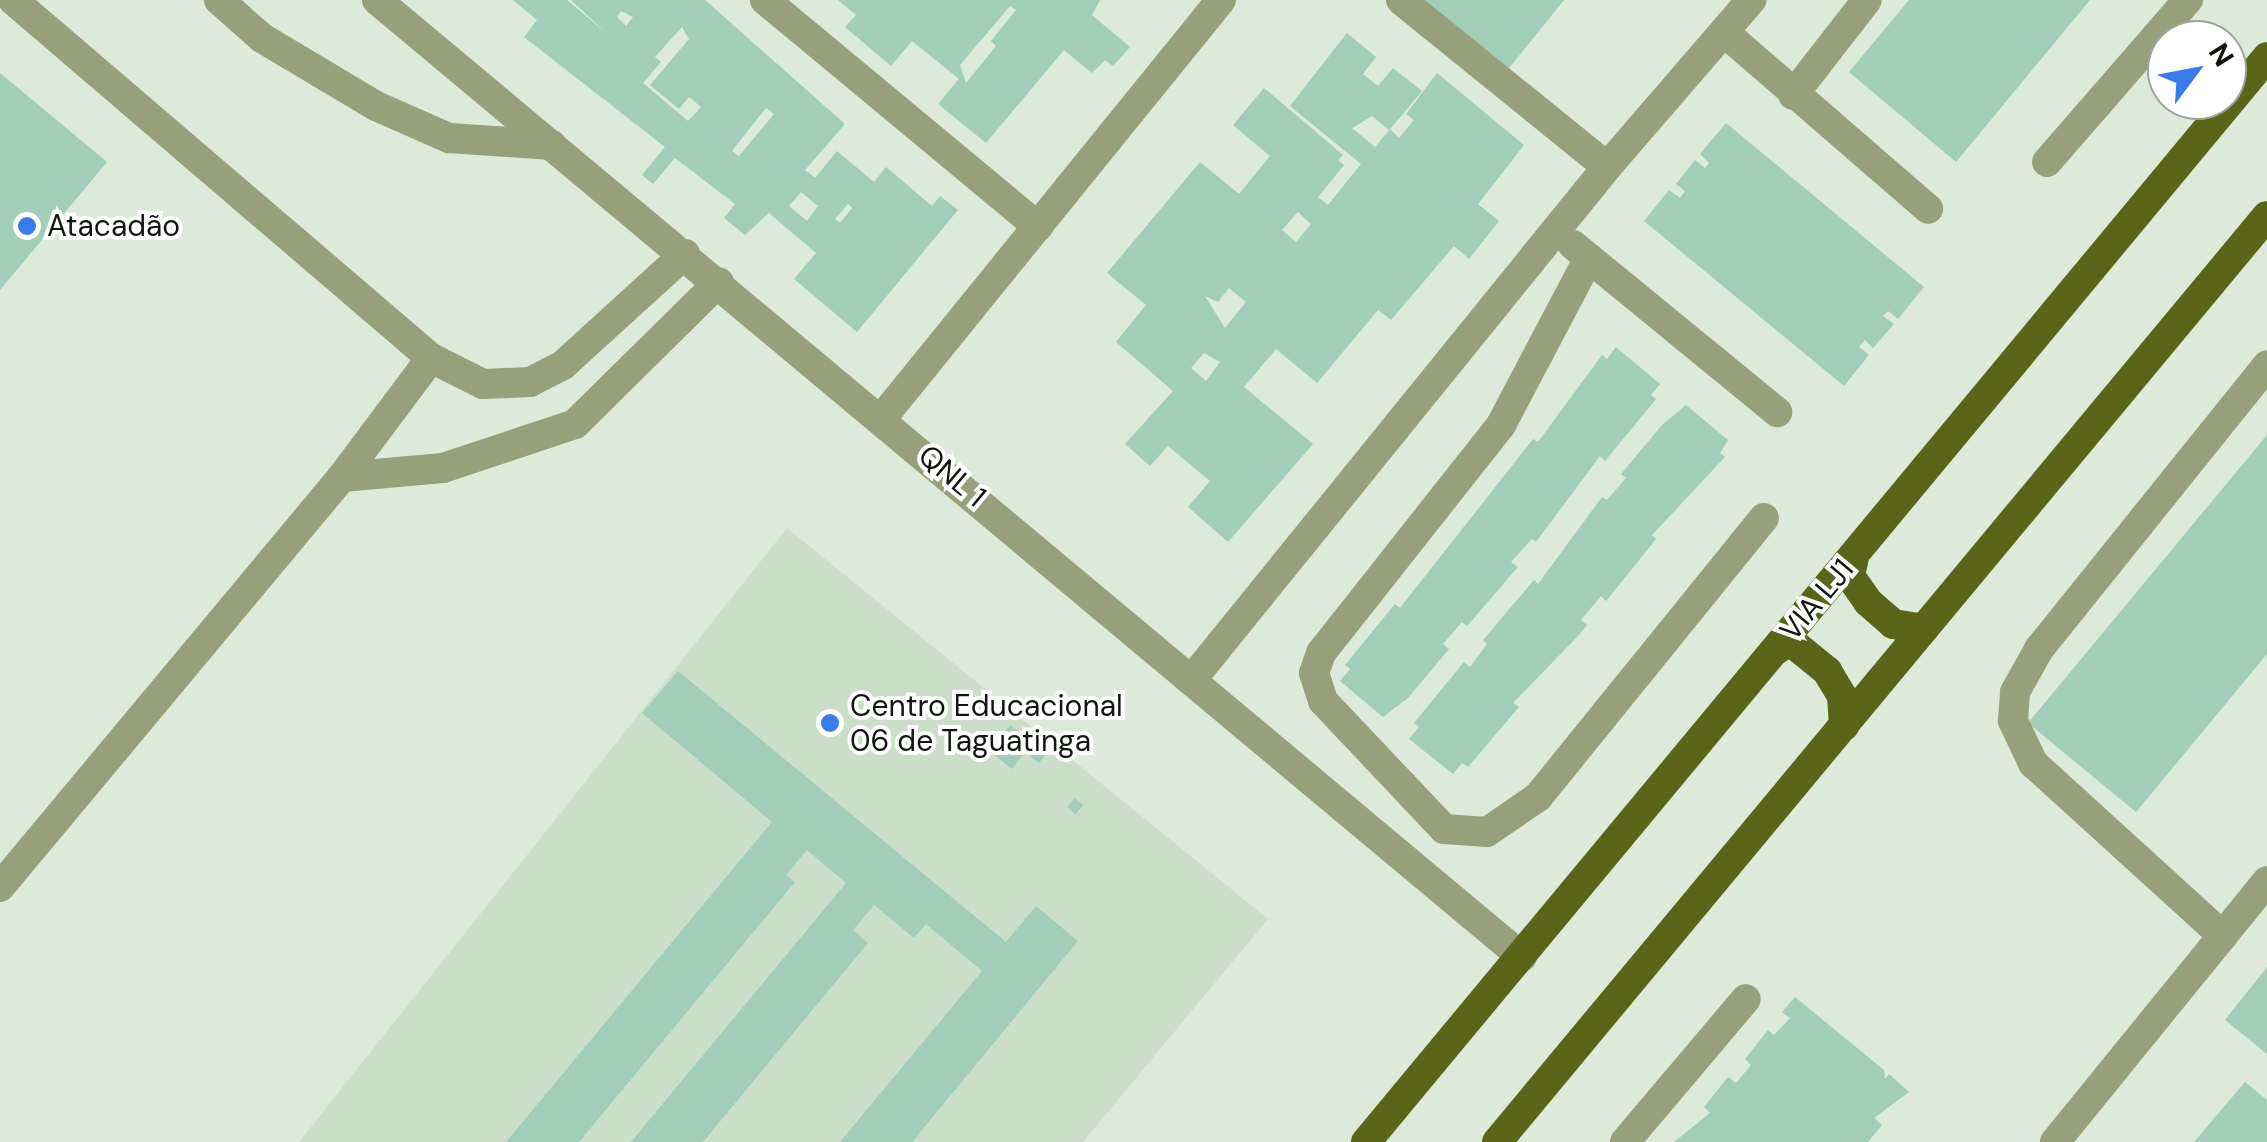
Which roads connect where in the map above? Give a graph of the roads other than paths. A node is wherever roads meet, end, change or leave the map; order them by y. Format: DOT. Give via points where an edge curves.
graph roads {
  1 [pos="13,0"];
  2 [pos="219,0"];
  3 [pos="377,0"];
  4 [pos="765,0"];
  5 [pos="1221,0"];
  6 [pos="1402,0"];
  7 [pos="1752,0"];
  8 [pos="1867,0"];
  9 [pos="2188,0"];
  10 [pos="1724,32"];
  11 [pos="2267,57"];
  12 [pos="1793,95"];
  13 [pos="552,145"];
  14 [pos="2048,162"];
  15 [pos="1607,167"];
  16 [pos="1928,209"];
  17 [pos="2263,227"];
  18 [pos="1038,228"];
  19 [pos="1555,230"];
  20 [pos="685,254"];
  21 [pos="1589,258"];
  22 [pos="719,282"];
  23 [pos="431,358"];
  24 [pos="2267,365"];
  25 [pos="1776,412"];
  26 [pos="882,418"];
  27 [pos="342,477"];
  28 [pos="1764,518"];
  29 [pos="1854,556"];
  30 [pos="1924,629"];
  31 [pos="1776,650"];
  32 [pos="1193,678"];
  33 [pos="1844,726"];
  34 [pos="2267,881"];
  35 [pos="0,886"];
  36 [pos="2223,936"];
  37 [pos="1522,957"];
  38 [pos="1746,1000"];
  39 [pos="1366,1142"];
  40 [pos="1497,1142"];
  41 [pos="1625,1142"];
  42 [pos="2055,1142"];
  1 -- 23 [label="street"];
  2 -- 13 [label="street" via="278,48 376,106 449,138"];
  3 -- 13 [label="street, QNL 1"];
  4 -- 18 [label="street"];
  5 -- 18 [label="street"];
  6 -- 15 [label="street"];
  7 -- 10 [label="street"];
  8 -- 12 [label="street"];
  9 -- 14 [label="street"];
  10 -- 12 [label="street"];
  10 -- 15 [label="street"];
  11 -- 29 [label="main road, VIA LJ1"];
  12 -- 16 [label="street"];
  13 -- 20 [label="street, QNL 1"];
  15 -- 19 [label="street"];
  17 -- 30 [label="main road"];
  18 -- 26 [label="street"];
  19 -- 21 [label="street"];
  19 -- 32 [label="street"];
  20 -- 22 [label="street, QNL 1"];
  20 -- 23 [label="street" via="600,336 530,382 483,384"];
  21 -- 25 [label="street"];
  21 -- 28 [label="street" via="1501,426 1321,652 1314,673 1323,701 1444,829 1487,832 1538,797"];
  22 -- 26 [label="street, QNL 1"];
  22 -- 27 [label="street" via="610,397 575,424 442,468"];
  23 -- 27 [label="street"];
  24 -- 36 [label="street" via="2061,620 2015,692 2013,721 2033,763"];
  26 -- 32 [label="street, QNL 1"];
  27 -- 35 [label="street"];
  29 -- 30 [label="main road" via="1850,576 1868,602 1893,624"];
  29 -- 31 [label="main road, VIA LJ1"];
  30 -- 33 [label="main road"];
  31 -- 33 [label="main road" via="1790,640 1827,671 1842,696"];
  31 -- 37 [label="main road, VIA LJ1"];
  32 -- 37 [label="street, QNL 1"];
  33 -- 40 [label="main road"];
  34 -- 36 [label="street"];
  36 -- 42 [label="street"];
  37 -- 39 [label="main road, VIA LJ1"];
  38 -- 41 [label="street"];
}
